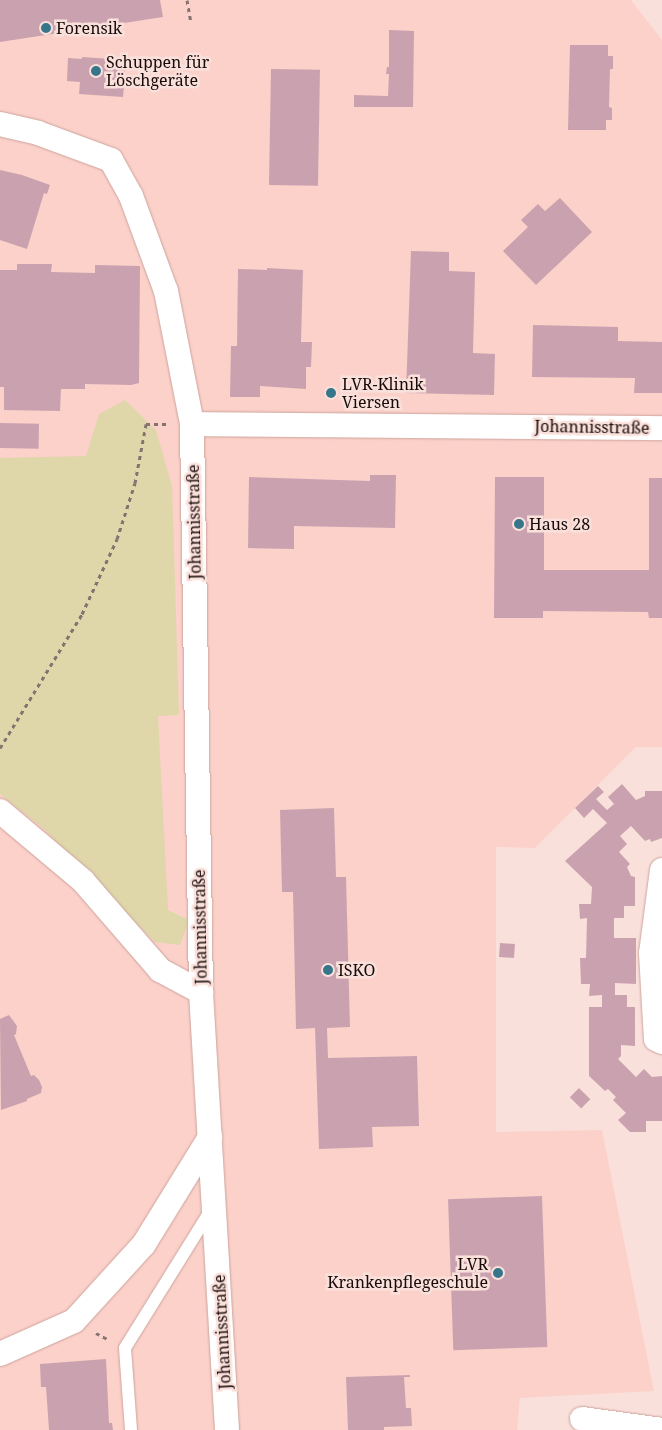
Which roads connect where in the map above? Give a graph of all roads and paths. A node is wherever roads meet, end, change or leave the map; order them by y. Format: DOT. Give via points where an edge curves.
graph roads {
  1 [pos="187,0"];
  2 [pos="191,23"];
  3 [pos="0,124"];
  4 [pos="192,424"];
  5 [pos="662,428"];
  6 [pos="0,748"];
  7 [pos="0,811"];
  8 [pos="662,870"];
  9 [pos="201,992"];
  10 [pos="662,1042"];
  11 [pos="210,1137"];
  12 [pos="214,1204"];
  13 [pos="74,1321"];
  14 [pos="125,1348"];
  15 [pos="0,1354"];
  16 [pos="582,1419"];
  17 [pos="130,1430"];
  18 [pos="228,1430"];
  19 [pos="662,1430"];
  1 -- 2 [label="path"];
  3 -- 4 [label="street, Johannisstraße" via="38,133 111,160 131,196 166,291"];
  4 -- 5 [label="street, Johannisstraße"];
  4 -- 6 [label="path" via="146,424 135,483 117,540 82,614"];
  4 -- 9 [label="street, Johannisstraße"];
  7 -- 9 [label="street" via="83,881 160,970"];
  8 -- 10 [label="street" via="651,954 656,1039"];
  9 -- 11 [label="street, Johannisstraße"];
  11 -- 12 [label="street, Johannisstraße"];
  11 -- 13 [label="street" via="144,1244"];
  12 -- 14 [label="lane"];
  12 -- 18 [label="street, Johannisstraße"];
  13 -- 14 [label="path"];
  13 -- 15 [label="street"];
  14 -- 17 [label="lane"];
  16 -- 19 [label="street"];
}
